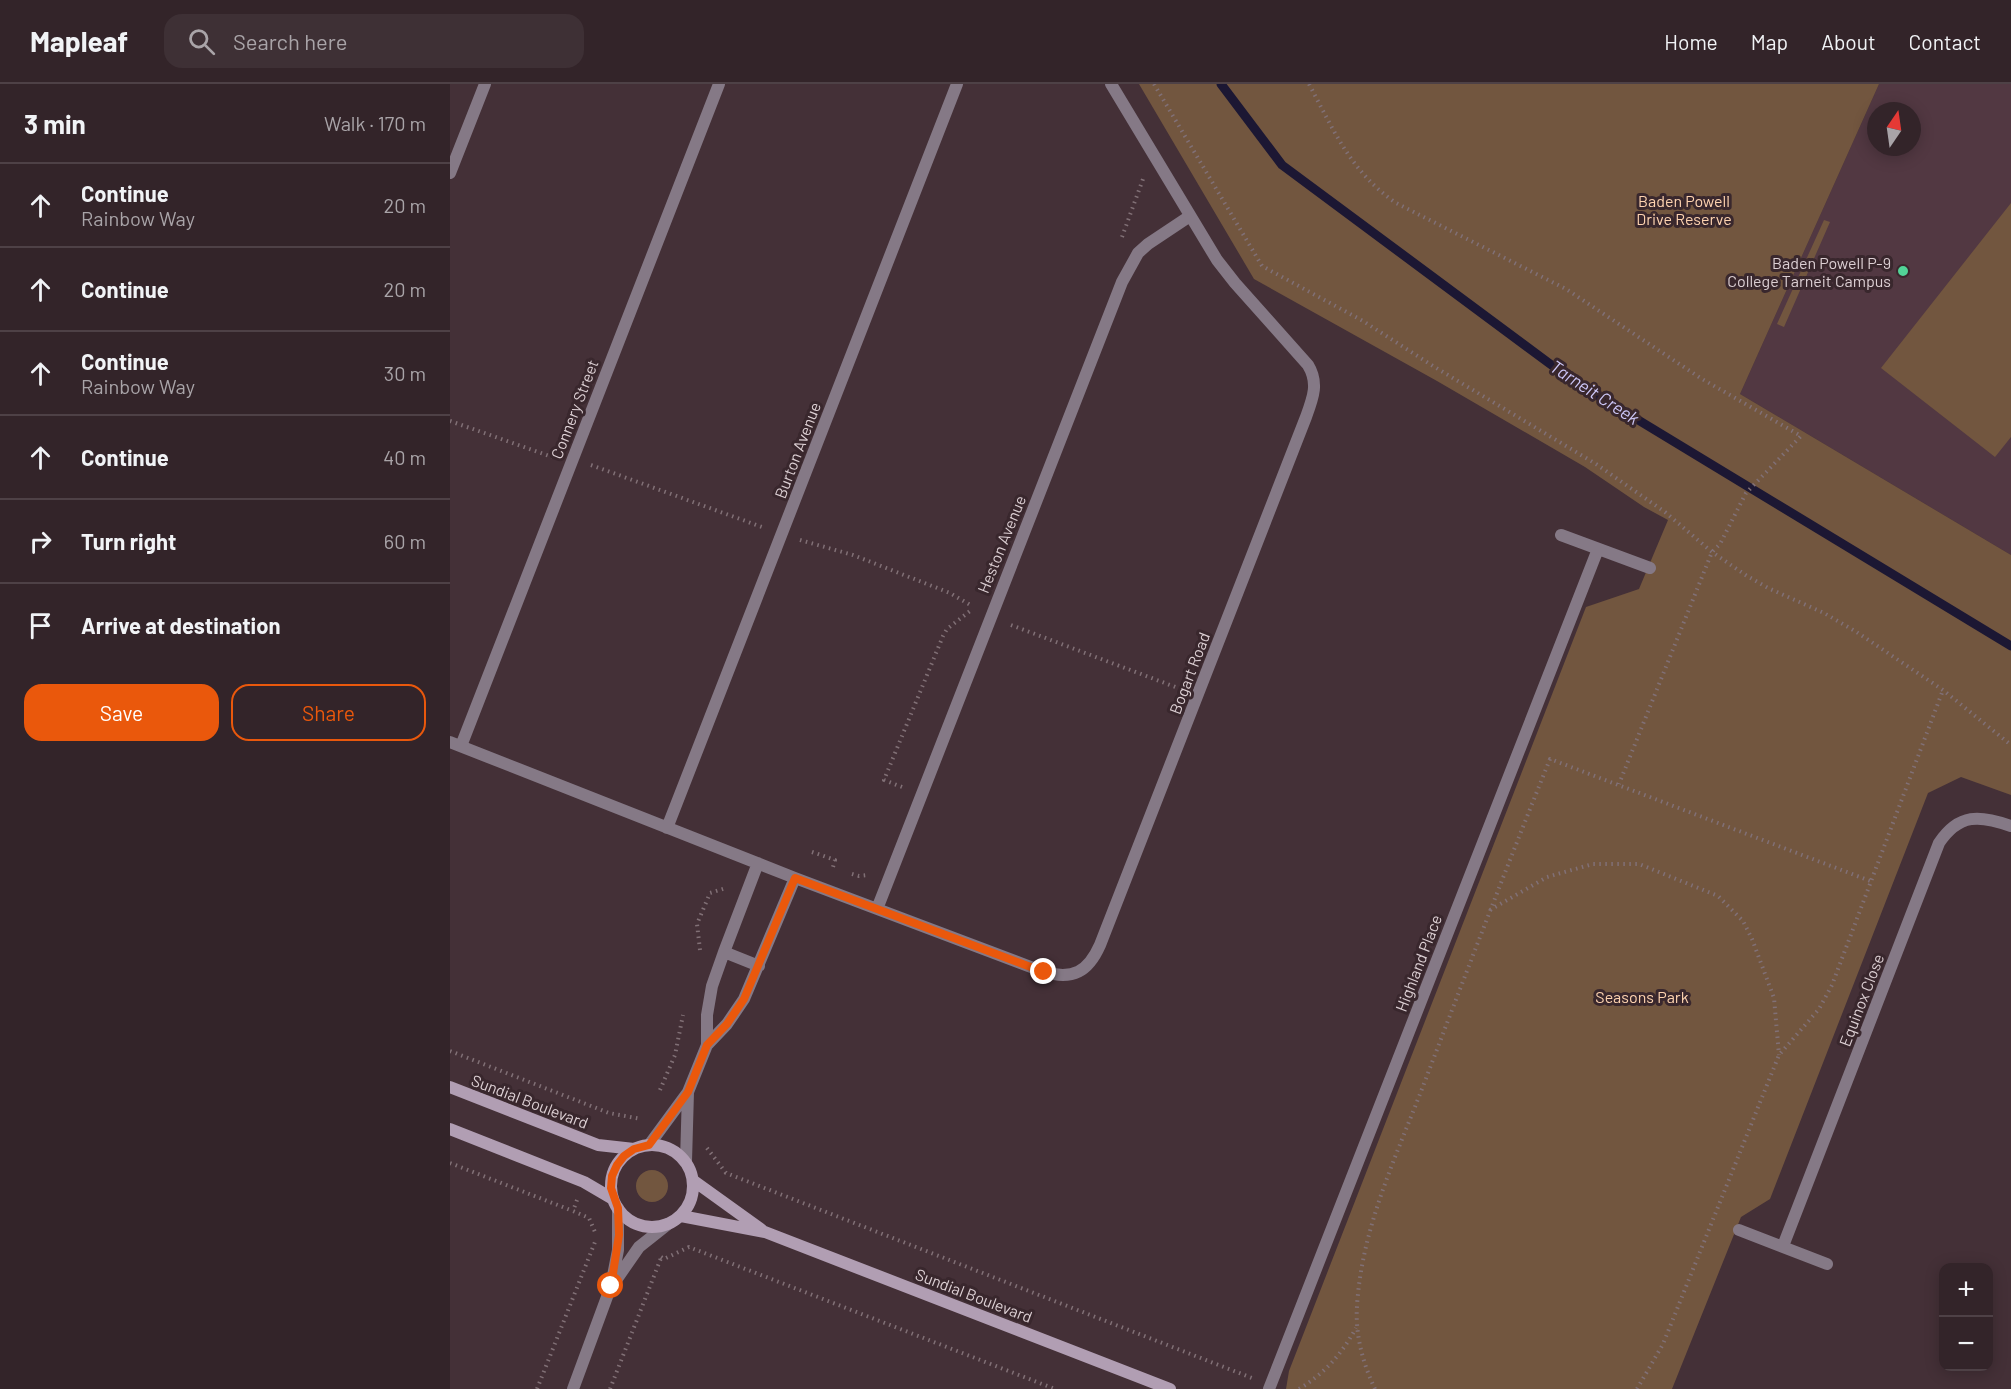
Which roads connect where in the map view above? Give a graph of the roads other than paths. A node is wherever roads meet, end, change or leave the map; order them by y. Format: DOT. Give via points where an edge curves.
graph roads {
  1 [pos="485,84"];
  2 [pos="719,84"];
  3 [pos="957,84"];
  4 [pos="1111,84"];
  5 [pos="450,173"];
  6 [pos="1190,216"];
  7 [pos="1561,535"];
  8 [pos="1598,549"];
  9 [pos="1650,568"];
  10 [pos="455,744"];
  11 [pos="2011,826"];
  12 [pos="667,828"];
  13 [pos="758,863"];
  14 [pos="795,878"];
  15 [pos="877,909"];
  16 [pos="724,952"];
  17 [pos="759,966"];
  18 [pos="707,1045"];
  19 [pos="450,1087"];
  20 [pos="688,1092"];
  21 [pos="450,1129"];
  22 [pos="649,1145"];
  23 [pos="634,1149"];
  24 [pos="686,1161"];
  25 [pos="694,1182"];
  26 [pos="616,1204"];
  27 [pos="681,1216"];
  28 [pos="668,1224"];
  29 [pos="1739,1230"];
  30 [pos="765,1232"];
  31 [pos="1783,1246"];
  32 [pos="1827,1264"];
  33 [pos="611,1286"];
  34 [pos="1270,1388"];
  35 [pos="573,1389"];
  36 [pos="1170,1389"];
  1 -- 5 [label="street"];
  2 -- 10 [label="street, Connery Street" via="571,463"];
  3 -- 12 [label="street, Burton Avenue"];
  4 -- 6 [label="street"];
  6 -- 15 [label="street, Heston Avenue" via="1148,244 1129,267"];
  6 -- 15 [label="street, Bogart Road" via="1235,283 1308,365 1315,389 1095,957 1087,967 1068,976 1057,976"];
  7 -- 8 [label="street"];
  8 -- 9 [label="street"];
  8 -- 34 [label="street, Highland Place"];
  10 -- 12 [label="street"];
  11 -- 31 [label="street, Equinox Close" via="1968,819 1947,832 1939,843"];
  12 -- 13 [label="street"];
  13 -- 14 [label="street"];
  13 -- 16 [label="street"];
  14 -- 15 [label="street"];
  14 -- 17 [label="street"];
  16 -- 17 [label="street"];
  16 -- 18 [label="street" via="712,986"];
  17 -- 18 [label="street" via="744,999"];
  18 -- 20 [label="street"];
  19 -- 23 [label="street, Sundial Boulevard" via="598,1145"];
  20 -- 22 [label="street"];
  20 -- 24 [label="street"];
  21 -- 26 [label="street" via="584,1182"];
  22 -- 23 [label="street"];
  22 -- 24 [label="street" via="675,1151"];
  23 -- 26 [label="street" via="624,1156 612,1176"];
  24 -- 25 [label="street"];
  25 -- 27 [label="street" via="693,1194"];
  25 -- 30 [label="street, Sundial Boulevard"];
  26 -- 28 [label="street" via="627,1218 640,1225"];
  26 -- 33 [label="street" via="619,1235"];
  27 -- 28 [label="street"];
  27 -- 30 [label="street, Sundial Boulevard"];
  28 -- 33 [label="street" via="639,1247"];
  29 -- 31 [label="street"];
  30 -- 36 [label="street, Sundial Boulevard"];
  31 -- 32 [label="street"];
  33 -- 35 [label="street"];
}
